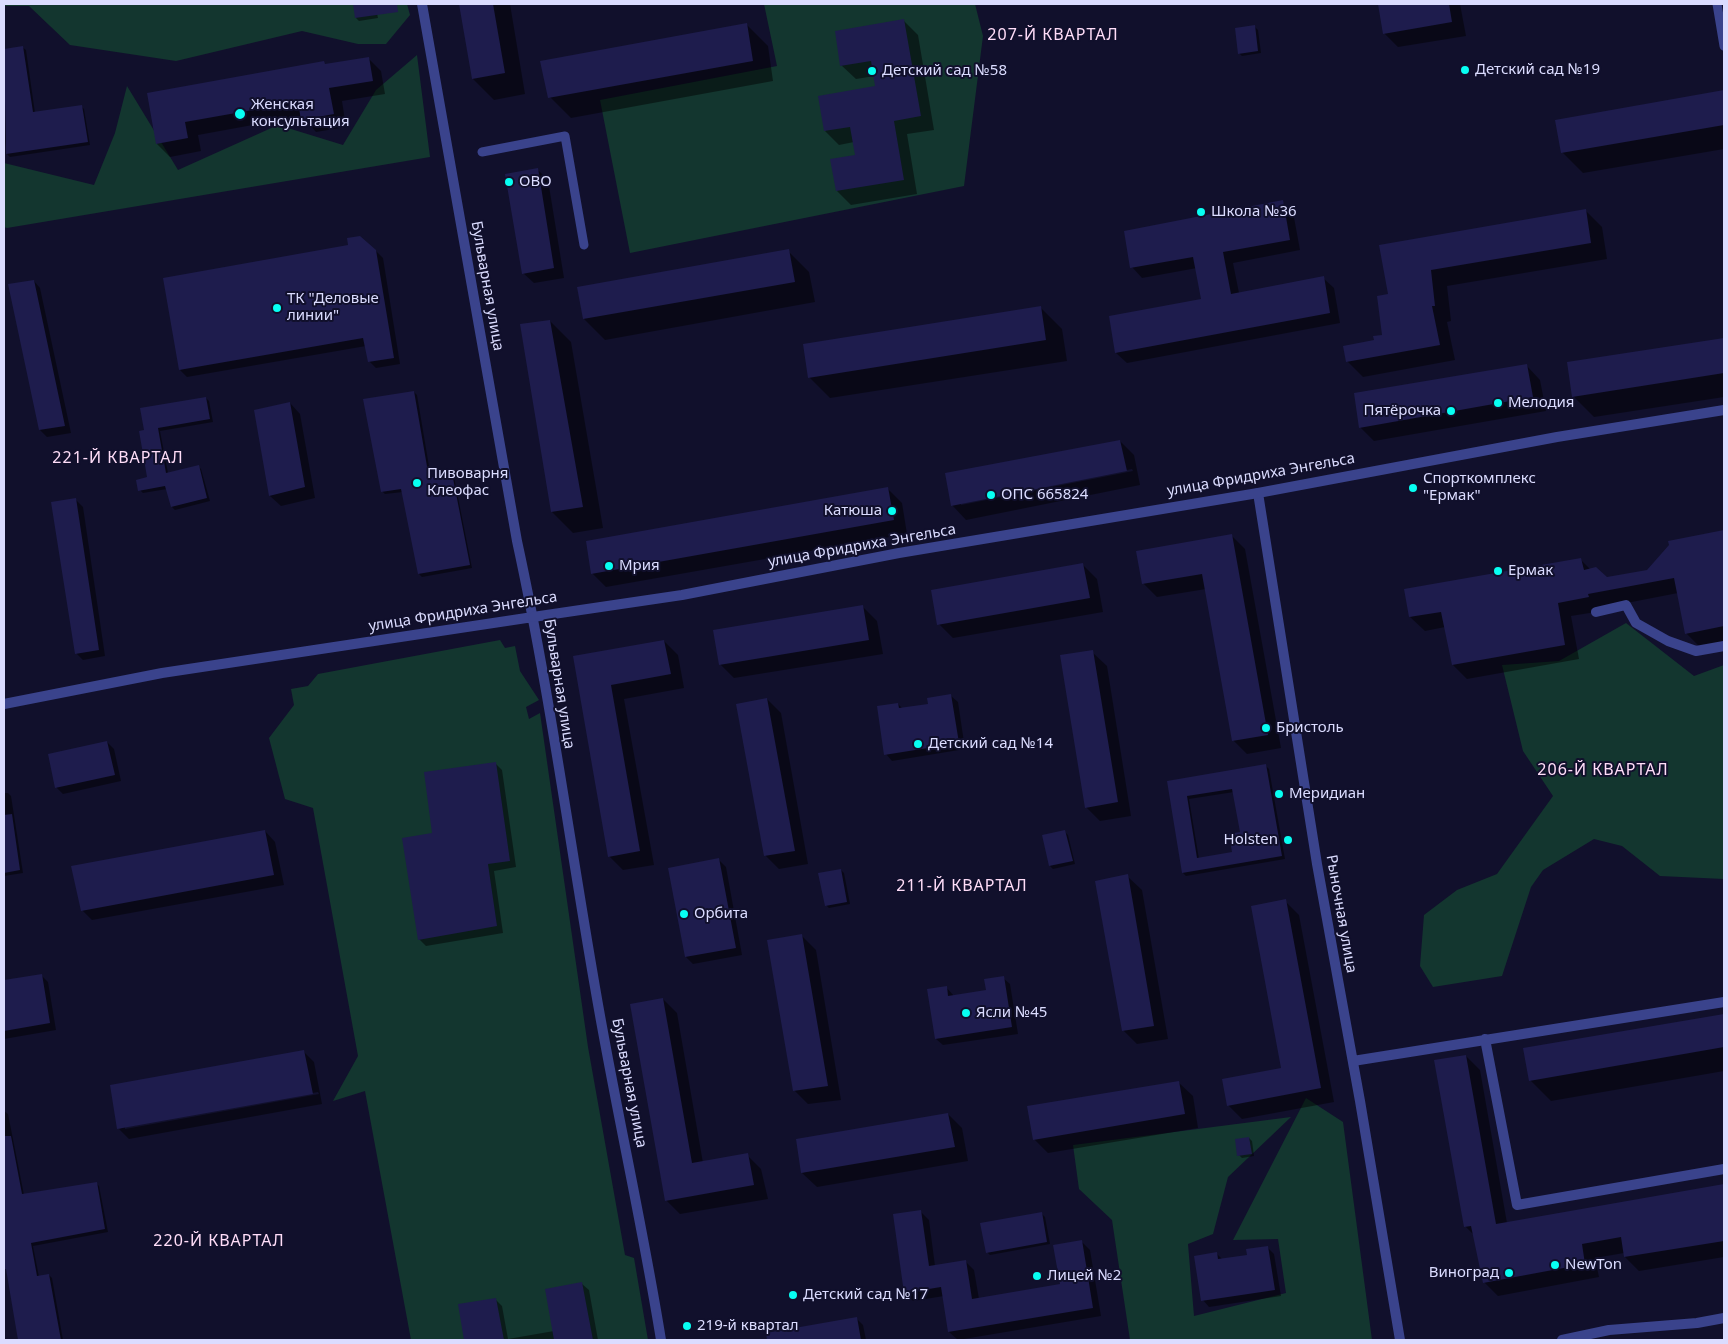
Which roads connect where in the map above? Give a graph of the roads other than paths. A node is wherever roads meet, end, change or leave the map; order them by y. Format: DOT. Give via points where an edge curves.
graph roads {
  1 [pos="422,4"];
  2 [pos="1717,4"];
  3 [pos="1724,46"];
  4 [pos="482,152"];
  5 [pos="584,245"];
  6 [pos="1724,410"];
  7 [pos="1258,493"];
  8 [pos="1596,612"];
  9 [pos="533,617"];
  10 [pos="1724,646"];
  11 [pos="4,704"];
  12 [pos="1724,1002"];
  13 [pos="1485,1039"];
  14 [pos="1353,1061"];
  15 [pos="1724,1170"];
  16 [pos="1724,1318"];
  17 [pos="661,1340"];
  18 [pos="1400,1340"];
  19 [pos="1562,1340"];
  1 -- 9 [label="street, Бульварная улица"];
  2 -- 3 [label="lane"];
  4 -- 5 [label="lane" via="565,136"];
  6 -- 7 [label="street, улица Фридриха Энгельса" via="1557,437"];
  7 -- 9 [label="street, улица Фридриха Энгельса" via="682,595"];
  7 -- 14 [label="street, Рыночная улица" via="1317,864"];
  8 -- 10 [label="street" via="1626,605 1636,623 1668,641 1696,650"];
  9 -- 11 [label="street, улица Фридриха Энгельса" via="162,673"];
  9 -- 17 [label="street, Бульварная улица" via="595,991 643,1231"];
  12 -- 13 [label="street"];
  13 -- 14 [label="street"];
  13 -- 15 [label="street" via="1517,1205"];
  14 -- 18 [label="street, Рыночная улица"];
  16 -- 19 [label="street" via="1609,1330"];
}
